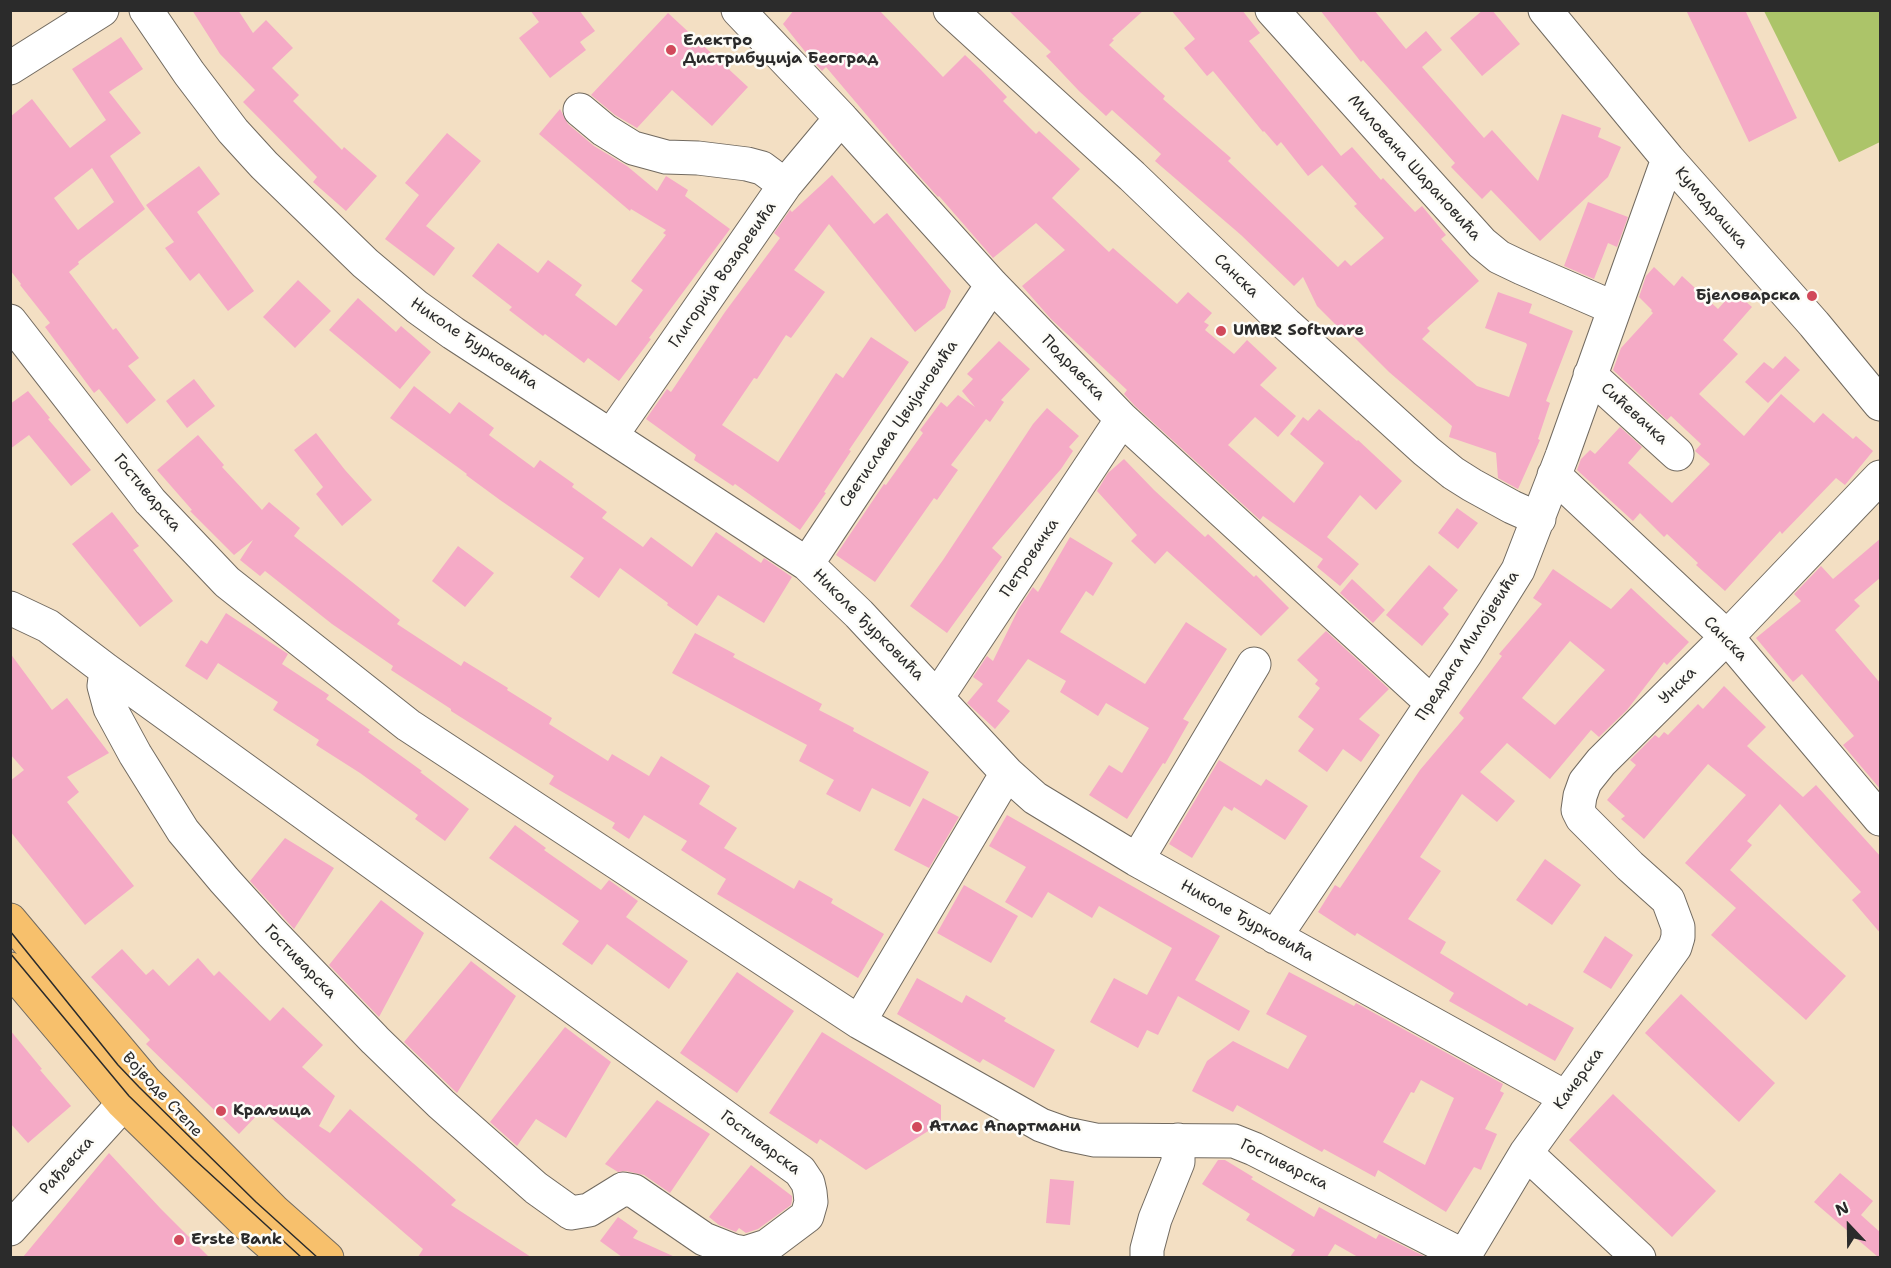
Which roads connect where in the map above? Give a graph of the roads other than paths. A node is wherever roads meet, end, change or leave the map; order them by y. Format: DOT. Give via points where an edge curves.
graph roads {
  1 [pos="102,10"];
  2 [pos="146,10"];
  3 [pos="738,10"];
  4 [pos="950,10"];
  5 [pos="1272,10"];
  6 [pos="1545,10"];
  7 [pos="10,69"];
  8 [pos="580,110"];
  9 [pos="841,118"];
  10 [pos="1668,159"];
  11 [pos="785,185"];
  12 [pos="992,285"];
  13 [pos="1614,308"];
  14 [pos="10,321"];
  15 [pos="1590,375"];
  16 [pos="1881,404"];
  17 [pos="1122,419"];
  18 [pos="610,436"];
  19 [pos="1677,454"];
  20 [pos="1554,476"];
  21 [pos="1881,477"];
  22 [pos="1539,519"];
  23 [pos="807,564"];
  24 [pos="10,608"];
  25 [pos="1726,637"];
  26 [pos="1254,664"];
  27 [pos="106,670"];
  28 [pos="938,696"];
  29 [pos="1432,703"];
  30 [pos="1007,773"];
  31 [pos="1881,819"];
  32 [pos="1137,860"];
  33 [pos="1668,900"];
  34 [pos="10,920"];
  35 [pos="1275,937"];
  36 [pos="10,969"];
  37 [pos="859,1022"];
  38 [pos="134,1092"];
  39 [pos="1565,1097"];
  40 [pos="1178,1140"];
  41 [pos="1526,1153"];
  42 [pos="10,1229"];
  43 [pos="286,1257"];
  44 [pos="327,1257"];
  45 [pos="1148,1257"];
  46 [pos="1463,1257"];
  47 [pos="1639,1257"];
  1 -- 7 [label="street"];
  2 -- 18 [label="street, Николе Ђурковића" via="233,130 365,263 453,333"];
  3 -- 9 [label="street, Подравска"];
  4 -- 22 [label="street, Санска" via="1426,451 1453,474"];
  5 -- 13 [label="street, Милована Шарановића" via="1482,243 1499,257"];
  6 -- 10 [label="street, Кумодрашка"];
  8 -- 11 [label="street" via="633,148 666,157 747,164 762,168"];
  9 -- 11 [label="street, Глигорија Возаревића"];
  9 -- 12 [label="street, Подравска"];
  10 -- 13 [label="street, Предрага Милојевића"];
  10 -- 16 [label="street, Кумодрашка"];
  11 -- 18 [label="street, Глигорија Возаревића"];
  12 -- 17 [label="street, Подравска"];
  12 -- 23 [label="street, Светислава Цвијановића"];
  13 -- 15 [label="street, Предрага Милојевића"];
  14 -- 37 [label="street, Гостиварска" via="150,501 227,582 408,725"];
  15 -- 19 [label="street, Сићевачка"];
  15 -- 20 [label="street, Предрага Милојевића"];
  17 -- 28 [label="street, Петровачка"];
  17 -- 29 [label="street, Подравска"];
  18 -- 23 [label="street, Николе Ђурковића"];
  20 -- 22 [label="street, Предрага Милојевића"];
  20 -- 25 [label="street, Санска"];
  21 -- 25 [label="street, Унска"];
  22 -- 29 [label="street, Предрага Милојевића" via="1508,588"];
  23 -- 28 [label="street, Николе Ђурковића"];
  24 -- 27 [label="street" via="48,626"];
  25 -- 31 [label="street, Санска"];
  25 -- 33 [label="street, Унска" via="1601,762 1585,782 1580,796 1578,810 1586,824"];
  26 -- 32 [label="street"];
  27 -- 27 [label="street, Гостиварска" via="800,1171 810,1192 807,1216 767,1246 745,1253 704,1239 634,1191 623,1188 589,1210 571,1213 536,1188 367,1032 271,933 183,831 110,708 104,686"];
  28 -- 30 [label="street, Николе Ђурковића"];
  29 -- 35 [label="street, Предрага Милојевића"];
  30 -- 32 [label="street, Николе Ђурковића" via="1035,798"];
  30 -- 37 [label="street"];
  32 -- 35 [label="street, Николе Ђурковића"];
  33 -- 39 [label="street, Качерска" via="1678,927 1675,947"];
  34 -- 38 [label="main road, Војводе Степе"];
  35 -- 39 [label="street, Николе Ђурковића"];
  36 -- 38 [label="main road, Војводе Степе"];
  37 -- 40 [label="street, Гостиварска" via="1027,1118 1066,1134 1095,1140"];
  38 -- 42 [label="street, Рађевска"];
  38 -- 43 [label="main road, Војводе Степе" via="246,1223"];
  38 -- 44 [label="main road, Војводе Степе"];
  39 -- 41 [label="street, Качерска"];
  40 -- 45 [label="street" via="1178,1162 1155,1219"];
  40 -- 46 [label="street, Гостиварска" via="1241,1143"];
  41 -- 46 [label="street, Качерска"];
  41 -- 47 [label="street"];
}
